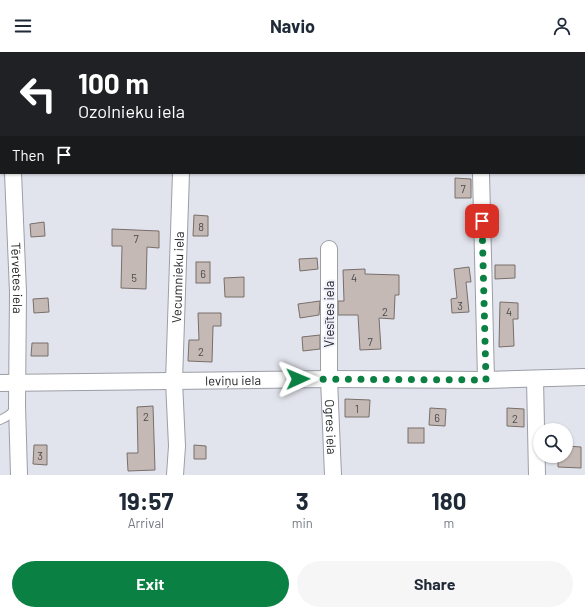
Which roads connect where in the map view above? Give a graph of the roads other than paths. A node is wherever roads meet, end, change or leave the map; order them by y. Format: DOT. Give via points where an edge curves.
graph roads {
  1 [pos="13,174"];
  2 [pos="181,174"];
  3 [pos="481,174"];
  4 [pos="329,249"];
  5 [pos="585,377"];
  6 [pos="329,378"];
  7 [pos="534,379"];
  8 [pos="486,380"];
  9 [pos="174,381"];
  10 [pos="18,382"];
  11 [pos="0,383"];
  12 [pos="17,405"];
  13 [pos="0,420"];
  14 [pos="19,475"];
  15 [pos="176,475"];
  16 [pos="333,475"];
  17 [pos="537,475"];
  1 -- 10 [label="street, Tērvetes iela" via="18,292"];
  2 -- 9 [label="street, Vecumnieku iela"];
  3 -- 8 [label="street"];
  4 -- 6 [label="street, Viesītes iela"];
  5 -- 7 [label="street, Ieviņu iela"];
  6 -- 8 [label="street, Ieviņu iela"];
  6 -- 9 [label="street, Ieviņu iela"];
  6 -- 16 [label="street, Ogres iela"];
  7 -- 8 [label="street, Ieviņu iela"];
  7 -- 17 [label="street"];
  9 -- 10 [label="street, Ieviņu iela"];
  9 -- 15 [label="street, Vecumnieku iela"];
  10 -- 11 [label="street, Ieviņu iela"];
  10 -- 12 [label="street, Tērvetes iela"];
  12 -- 13 [label="lane" via="13,412"];
  12 -- 14 [label="street, Tērvetes iela"];
}
